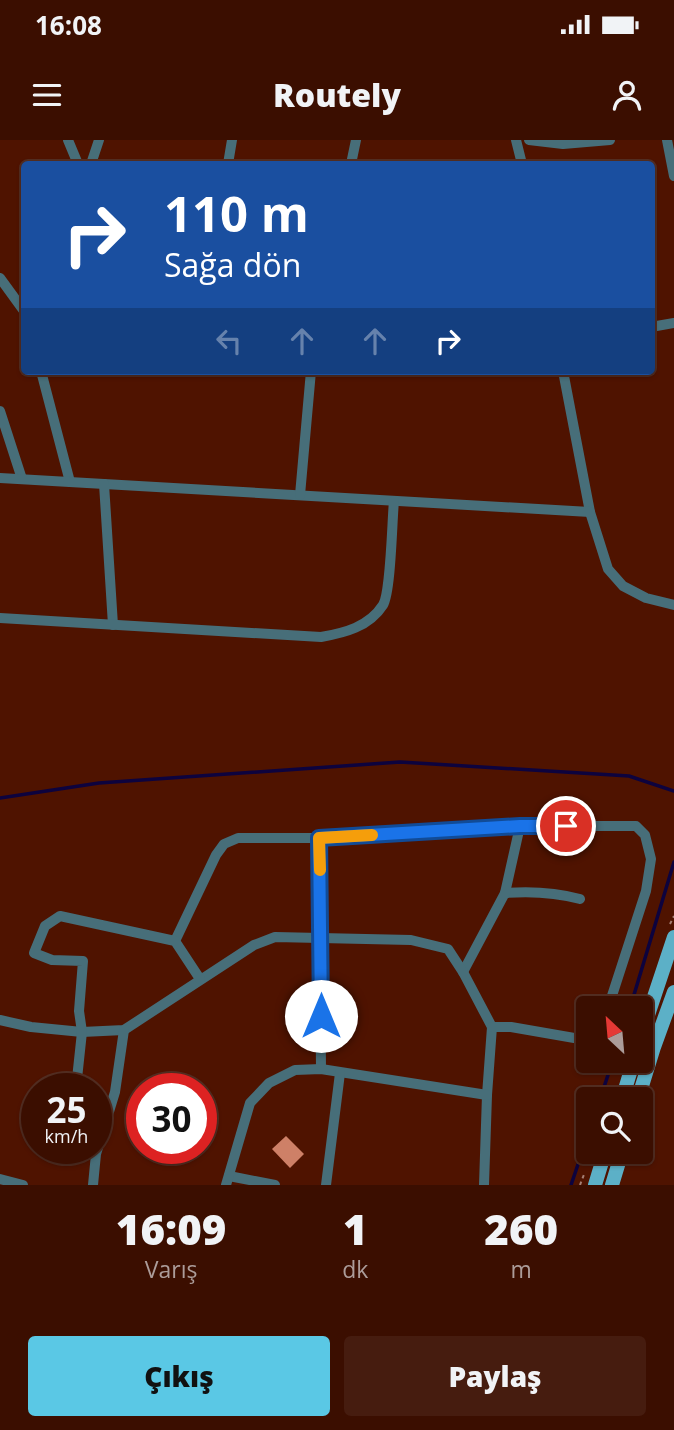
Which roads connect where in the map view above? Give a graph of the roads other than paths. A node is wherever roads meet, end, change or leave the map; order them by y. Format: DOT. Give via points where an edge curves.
graph roads {
  1 [pos="68,140"];
  2 [pos="99,140"];
  3 [pos="232,140"];
  4 [pos="356,140"];
  5 [pos="516,140"];
  6 [pos="529,140"];
  7 [pos="611,140"];
  8 [pos="667,140"];
  9 [pos="77,161"];
  10 [pos="92,161"];
  11 [pos="228,161"];
  12 [pos="352,161"];
  13 [pos="521,161"];
  14 [pos="674,176"];
  15 [pos="0,278"];
  16 [pos="21,307"];
  17 [pos="674,323"];
  18 [pos="655,326"];
  19 [pos="42,375"];
  20 [pos="311,375"];
  21 [pos="565,375"];
  22 [pos="0,411"];
  23 [pos="0,478"];
  24 [pos="22,479"];
  25 [pos="70,482"];
  26 [pos="104,484"];
  27 [pos="300,495"];
  28 [pos="394,501"];
  29 [pos="590,512"];
  30 [pos="674,606"];
  31 [pos="0,618"];
  32 [pos="113,625"];
  33 [pos="520,826"];
  34 [pos="319,838"];
  35 [pos="505,893"];
  36 [pos="580,900"];
  37 [pos="674,937"];
  38 [pos="321,938"];
  39 [pos="175,941"];
  40 [pos="463,972"];
  41 [pos="200,979"];
  42 [pos="674,992"];
  43 [pos="612,996"];
  44 [pos="653,1000"];
  45 [pos="0,1020"];
  46 [pos="492,1027"];
  47 [pos="124,1030"];
  48 [pos="82,1032"];
  49 [pos="576,1038"];
  50 [pos="321,1069"];
  51 [pos="78,1073"];
  52 [pos="340,1073"];
  53 [pos="641,1087"];
  54 [pos="487,1096"];
  55 [pos="112,1100"];
  56 [pos="94,1164"];
  57 [pos="602,1164"];
  58 [pos="618,1164"];
  59 [pos="0,1179"];
  60 [pos="228,1180"];
  61 [pos="23,1185"];
  62 [pos="93,1185"];
  63 [pos="275,1185"];
  64 [pos="326,1185"];
  65 [pos="484,1185"];
  66 [pos="595,1185"];
  67 [pos="612,1185"];
  1 -- 9 [label="street"];
  2 -- 10 [label="street"];
  3 -- 11 [label="street"];
  4 -- 12 [label="street"];
  5 -- 13 [label="street"];
  6 -- 7 [label="street" via="564,144"];
  8 -- 14 [label="street"];
  15 -- 16 [label="street"];
  17 -- 18 [label="street"];
  19 -- 25 [label="street"];
  20 -- 27 [label="street"];
  21 -- 29 [label="street"];
  22 -- 24 [label="street"];
  23 -- 24 [label="street"];
  24 -- 25 [label="street"];
  25 -- 26 [label="street"];
  26 -- 27 [label="street"];
  26 -- 32 [label="street"];
  27 -- 28 [label="street"];
  28 -- 29 [label="street"];
  28 -- 32 [label="street" via="384,604 357,628 321,637"];
  29 -- 30 [label="street" via="608,569 623,586"];
  31 -- 32 [label="street"];
  33 -- 34 [label="street"];
  33 -- 35 [label="street"];
  33 -- 43 [label="street" via="636,826 645,835 651,859 646,891"];
  34 -- 38 [label="street"];
  34 -- 39 [label="street" via="238,838 224,844"];
  35 -- 36 [label="street" via="529,891"];
  35 -- 40 [label="street"];
  37 -- 44 [label="main road"];
  38 -- 40 [label="street" via="411,940 448,949"];
  38 -- 41 [label="street" via="275,937"];
  38 -- 50 [label="street"];
  39 -- 41 [label="street"];
  39 -- 48 [label="street" via="60,916 45,926 34,953 51,960 83,961"];
  40 -- 46 [label="street"];
  41 -- 47 [label="street"];
  42 -- 53 [label="main road"];
  45 -- 48 [label="street"];
  46 -- 49 [label="street"];
  46 -- 54 [label="street"];
  47 -- 48 [label="street"];
  47 -- 55 [label="street"];
  48 -- 51 [label="street"];
  50 -- 52 [label="street"];
  50 -- 60 [label="street" via="295,1069 269,1083 250,1104"];
  52 -- 54 [label="street"];
  52 -- 64 [label="street"];
  54 -- 65 [label="street"];
  56 -- 62 [label="street"];
  57 -- 66 [label="main road"];
  58 -- 67 [label="main road"];
  59 -- 61 [label="street"];
  60 -- 63 [label="street"];
}
